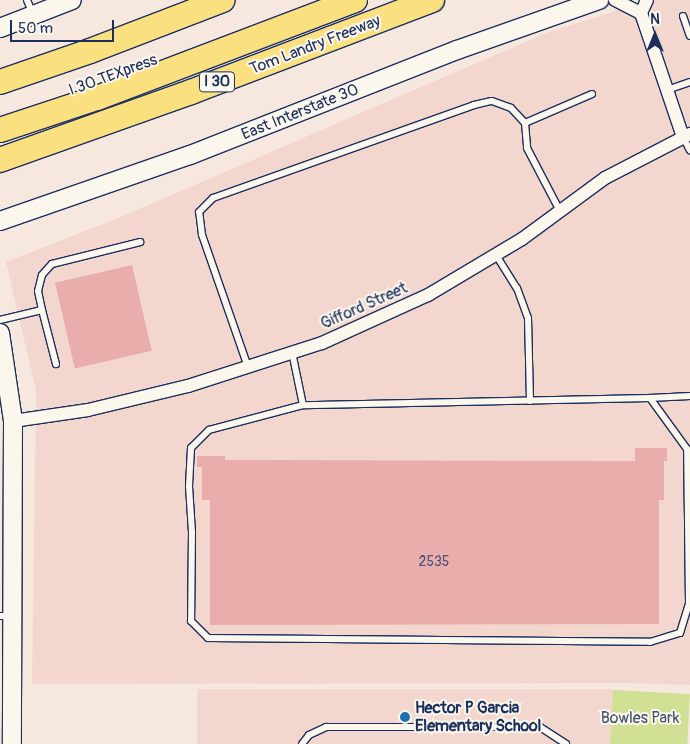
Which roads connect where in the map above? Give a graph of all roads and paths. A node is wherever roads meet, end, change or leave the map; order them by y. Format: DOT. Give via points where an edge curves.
graph roads {
  1 [pos="72,0"];
  2 [pos="223,0"];
  3 [pos="309,0"];
  4 [pos="355,0"];
  5 [pos="432,0"];
  6 [pos="599,0"];
  7 [pos="615,0"];
  8 [pos="646,0"];
  9 [pos="31,8"];
  10 [pos="641,13"];
  11 [pos="683,16"];
  12 [pos="0,28"];
  13 [pos="690,36"];
  14 [pos="0,82"];
  15 [pos="690,82"];
  16 [pos="668,90"];
  17 [pos="592,94"];
  18 [pos="0,115"];
  19 [pos="525,123"];
  20 [pos="0,130"];
  21 [pos="687,135"];
  22 [pos="690,150"];
  23 [pos="0,160"];
  24 [pos="560,211"];
  25 [pos="18,216"];
  26 [pos="0,221"];
  27 [pos="0,231"];
  28 [pos="140,242"];
  29 [pos="496,255"];
  30 [pos="42,310"];
  31 [pos="0,320"];
  32 [pos="0,333"];
  33 [pos="292,352"];
  34 [pos="56,364"];
  35 [pos="248,367"];
  36 [pos="690,396"];
  37 [pos="650,398"];
  38 [pos="530,401"];
  39 [pos="5,403"];
  40 [pos="303,405"];
  41 [pos="13,421"];
  42 [pos="6,616"];
  43 [pos="10,740"];
  44 [pos="302,744"];
  45 [pos="566,744"];
  1 -- 9 [label="main road"];
  2 -- 14 [label="highway"];
  3 -- 18 [label="highway, I 30 TEXpress"];
  4 -- 20 [label="highway" via="97,98"];
  5 -- 23 [label="highway, Tom Landry Freeway / I 30" via="191,92"];
  6 -- 25 [label="main road, East Interstate 30" via="457,50 190,155"];
  7 -- 10 [label="street"];
  8 -- 10 [label="street"];
  9 -- 12 [label="main road"];
  10 -- 16 [label="street"];
  11 -- 13 [label="lane"];
  15 -- 16 [label="lane"];
  16 -- 21 [label="street"];
  17 -- 19 [label="lane"];
  19 -- 24 [label="lane" via="527,148"];
  19 -- 35 [label="lane" via="512,108 492,101 474,105 213,198 200,212 202,235"];
  21 -- 22 [label="lane"];
  21 -- 24 [label="street, Gifford Street" via="605,178"];
  24 -- 29 [label="street, Gifford Street"];
  25 -- 26 [label="main road, East Interstate 30"];
  25 -- 27 [label="main road"];
  28 -- 30 [label="lane" via="52,264 42,275 38,291"];
  29 -- 33 [label="street, Gifford Street" via="428,295"];
  29 -- 38 [label="lane" via="517,288 528,318"];
  30 -- 31 [label="lane"];
  30 -- 34 [label="lane"];
  32 -- 39 [label="main road"];
  33 -- 35 [label="street, Gifford Street"];
  33 -- 40 [label="lane"];
  35 -- 41 [label="street, Gifford Street" via="188,386 88,410"];
  36 -- 37 [label="lane"];
  37 -- 38 [label="lane"];
  37 -- 40 [label="lane" via="687,449 689,603 680,633 650,642 208,638 191,621 190,448 209,430"];
  38 -- 40 [label="lane"];
  39 -- 41 [label="main road"];
  41 -- 42 [label="main road"];
  42 -- 43 [label="main road"];
  44 -- 45 [label="lane" via="309,735 326,726 540,728"];
}
